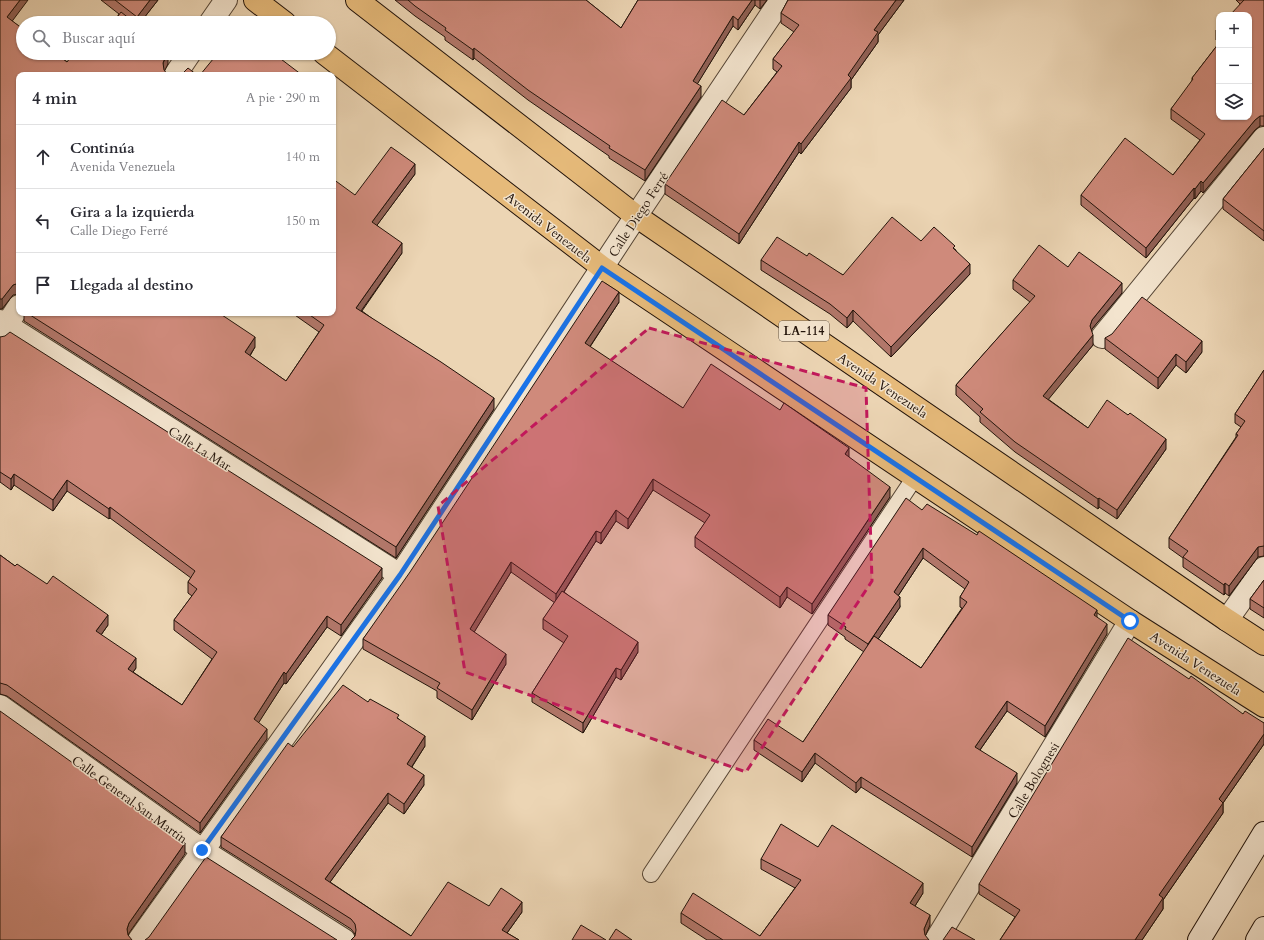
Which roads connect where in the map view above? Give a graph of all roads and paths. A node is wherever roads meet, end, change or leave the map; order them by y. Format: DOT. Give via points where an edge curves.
graph roads {
  1 [pos="226,0"];
  2 [pos="255,0"];
  3 [pos="357,0"];
  4 [pos="781,0"];
  5 [pos="215,16"];
  6 [pos="276,16"];
  7 [pos="185,60"];
  8 [pos="333,60"];
  9 [pos="177,72"];
  10 [pos="1264,138"];
  11 [pos="636,216"];
  12 [pos="602,268"];
  13 [pos="16,310"];
  14 [pos="2,327"];
  15 [pos="1102,336"];
  16 [pos="915,477"];
  17 [pos="1264,568"];
  18 [pos="400,575"];
  19 [pos="1226,620"];
  20 [pos="1130,621"];
  21 [pos="1264,644"];
  22 [pos="0,706"];
  23 [pos="1264,706"];
  24 [pos="1264,833"];
  25 [pos="202,850"];
  26 [pos="651,874"];
  27 [pos="1264,928"];
  28 [pos="139,940"];
  29 [pos="344,940"];
  30 [pos="936,940"];
  31 [pos="1199,940"];
  32 [pos="1257,940"];
  1 -- 5 [label="street"];
  2 -- 6 [label="main road"];
  3 -- 11 [label="main road, Avenida Venezuela / LA-114"];
  4 -- 11 [label="street, Calle Diego Ferré"];
  7 -- 9 [label="street"];
  8 -- 12 [label="main road, Avenida Venezuela"];
  10 -- 15 [label="street"];
  11 -- 12 [label="street, Calle Diego Ferré"];
  11 -- 19 [label="main road, Avenida Venezuela / LA-114"];
  12 -- 16 [label="main road, Avenida Venezuela"];
  12 -- 18 [label="street, Calle Diego Ferré"];
  13 -- 14 [label="street"];
  14 -- 18 [label="street, Calle La Mar"];
  16 -- 20 [label="main road, Avenida Venezuela"];
  16 -- 26 [label="lane"];
  17 -- 19 [label="street"];
  18 -- 25 [label="street, Calle Diego Ferré"];
  19 -- 21 [label="main road, Avenida Venezuela / LA-114"];
  20 -- 23 [label="main road, Avenida Venezuela"];
  20 -- 30 [label="street, Calle Bolognesi"];
  22 -- 25 [label="street, Calle General San Martín"];
  24 -- 31 [label="street"];
  25 -- 28 [label="street, Calle Diego Ferré"];
  25 -- 29 [label="street, Calle General San Martín"];
  27 -- 32 [label="street"];
}
